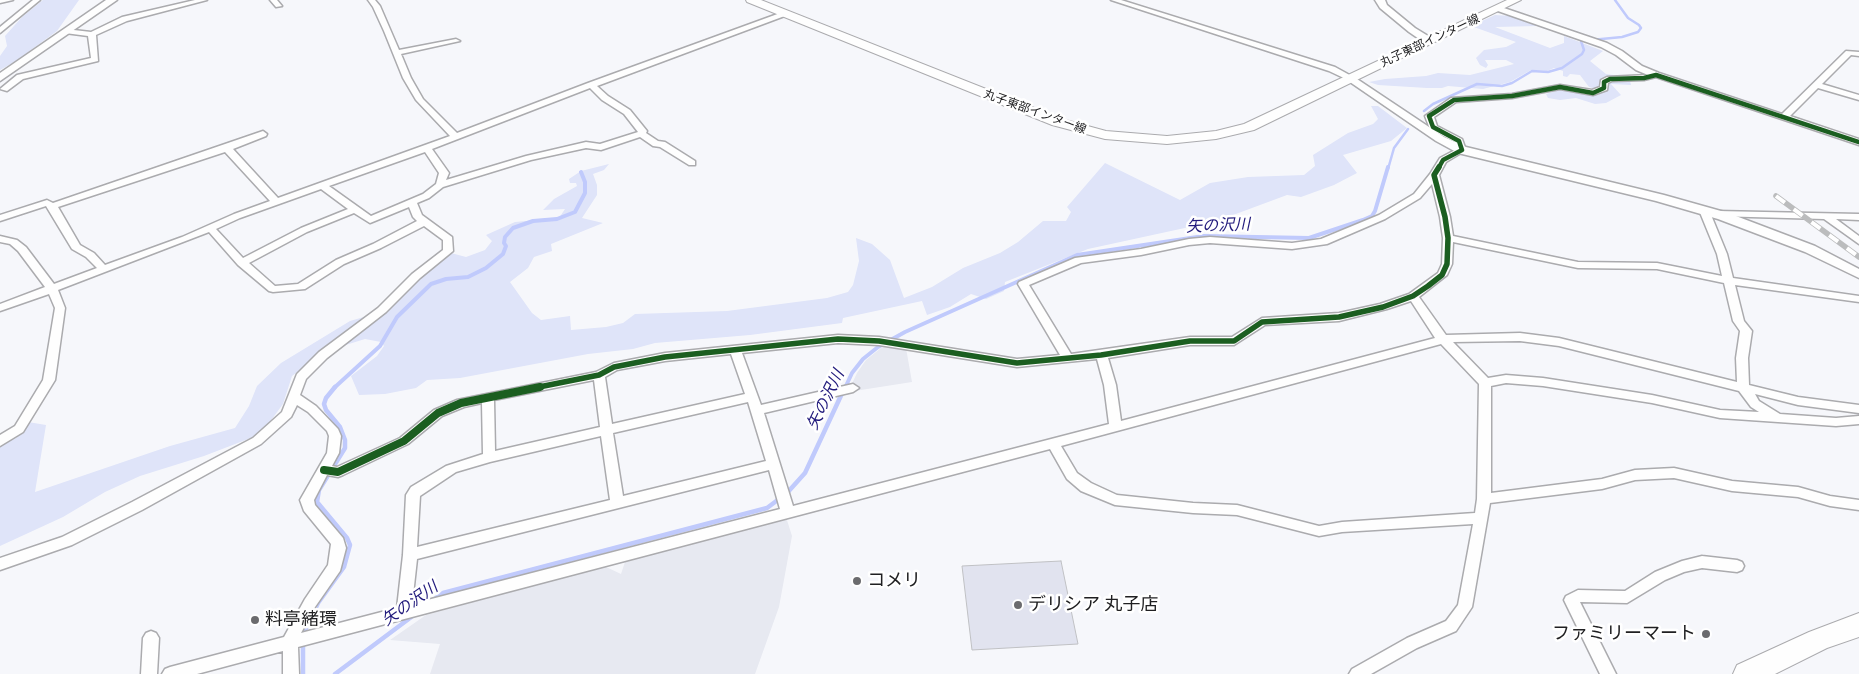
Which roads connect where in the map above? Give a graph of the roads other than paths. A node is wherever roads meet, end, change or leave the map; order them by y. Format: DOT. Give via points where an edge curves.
graph roads {
  1 [pos="0,0"];
  2 [pos="10,0"];
  3 [pos="37,0"];
  4 [pos="112,0"];
  5 [pos="204,0"];
  6 [pos="371,0"];
  7 [pos="751,0"];
  8 [pos="1114,0"];
  9 [pos="1380,0"];
  10 [pos="1516,0"];
  11 [pos="1498,8"];
  12 [pos="786,14"];
  13 [pos="0,31"];
  14 [pos="68,31"];
  15 [pos="92,34"];
  16 [pos="456,41"];
  17 [pos="1429,41"];
  18 [pos="396,53"];
  19 [pos="1859,54"];
  20 [pos="1656,75"];
  21 [pos="0,78"];
  22 [pos="1351,78"];
  23 [pos="591,85"];
  24 [pos="1817,85"];
  25 [pos="4,89"];
  26 [pos="1859,98"];
  27 [pos="1782,118"];
  28 [pos="263,134"];
  29 [pos="641,134"];
  30 [pos="455,136"];
  31 [pos="1859,142"];
  32 [pos="227,148"];
  33 [pos="427,148"];
  34 [pos="1462,150"];
  35 [pos="692,163"];
  36 [pos="1434,175"];
  37 [pos="440,184"];
  38 [pos="322,186"];
  39 [pos="276,202"];
  40 [pos="412,203"];
  41 [pos="52,206"];
  42 [pos="354,208"];
  43 [pos="1710,212"];
  44 [pos="1826,216"];
  45 [pos="1859,217"];
  46 [pos="0,218"];
  47 [pos="425,221"];
  48 [pos="210,228"];
  49 [pos="1448,238"];
  50 [pos="0,239"];
  51 [pos="1859,241"];
  52 [pos="242,263"];
  53 [pos="104,270"];
  54 [pos="1859,274"];
  55 [pos="1729,281"];
  56 [pos="52,288"];
  57 [pos="1413,296"];
  58 [pos="1859,299"];
  59 [pos="0,308"];
  60 [pos="1444,339"];
  61 [pos="736,351"];
  62 [pos="1101,355"];
  63 [pos="1068,358"];
  64 [pos="599,374"];
  65 [pos="1485,383"];
  66 [pos="1743,388"];
  67 [pos="848,389"];
  68 [pos="294,397"];
  69 [pos="752,397"];
  70 [pos="488,398"];
  71 [pos="1859,409"];
  72 [pos="757,410"];
  73 [pos="1777,418"];
  74 [pos="1859,420"];
  75 [pos="1116,427"];
  76 [pos="606,432"];
  77 [pos="0,441"];
  78 [pos="1053,443"];
  79 [pos="489,457"];
  80 [pos="772,464"];
  81 [pos="329,471"];
  82 [pos="1484,499"];
  83 [pos="785,502"];
  84 [pos="618,503"];
  85 [pos="1859,505"];
  86 [pos="1480,518"];
  87 [pos="410,555"];
  88 [pos="0,564"];
  89 [pos="1737,566"];
  90 [pos="408,612"];
  91 [pos="1859,626"];
  92 [pos="151,638"];
  93 [pos="299,640"];
  94 [pos="149,674"];
  95 [pos="170,674"];
  96 [pos="291,674"];
  97 [pos="1357,674"];
  98 [pos="1608,674"];
  99 [pos="1747,674"];
  1 -- 2 [label="street"];
  3 -- 13 [label="street"];
  4 -- 14 [label="street"];
  5 -- 15 [label="street" via="124,19"];
  6 -- 18 [label="street"];
  7 -- 12 [label="main road, 丸子東部インター線"];
  8 -- 22 [label="street" via="1332,69"];
  9 -- 17 [label="street" via="1382,6"];
  10 -- 11 [label="main road, 丸子東部インター線"];
  11 -- 17 [label="main road, 丸子東部インター線"];
  11 -- 20 [label="street" via="1604,45"];
  12 -- 22 [label="main road, 丸子東部インター線" via="1057,122 1129,138 1179,140 1234,132"];
  12 -- 23 [label="street"];
  14 -- 15 [label="street"];
  14 -- 21 [label="street"];
  15 -- 25 [label="street" via="95,59 20,77"];
  16 -- 18 [label="street"];
  17 -- 22 [label="main road, 丸子東部インター線"];
  18 -- 30 [label="street" via="420,100"];
  19 -- 24 [label="street" via="1849,53"];
  20 -- 27 [label="street"];
  20 -- 34 [label="street" via="1610,78 1604,82 1604,88 1593,93 1560,87 1512,96 1454,100 1429,116 1432,127 1458,141"];
  22 -- 34 [label="street" via="1440,139"];
  23 -- 29 [label="street" via="627,112 643,131"];
  23 -- 30 [label="street"];
  24 -- 26 [label="street"];
  24 -- 27 [label="street"];
  27 -- 31 [label="street"];
  28 -- 32 [label="street"];
  29 -- 35 [label="street"];
  29 -- 37 [label="street" via="601,147 586,145 530,158"];
  30 -- 33 [label="street"];
  32 -- 39 [label="street"];
  32 -- 41 [label="street"];
  33 -- 37 [label="street" via="444,173"];
  33 -- 38 [label="street"];
  34 -- 36 [label="street" via="1443,160"];
  34 -- 43 [label="street"];
  36 -- 49 [label="street"];
  36 -- 63 [label="street" via="1417,196 1382,217 1323,242 1292,246 1210,240 1190,242 1078,260 1023,284"];
  37 -- 40 [label="street"];
  38 -- 39 [label="street"];
  38 -- 42 [label="street"];
  39 -- 48 [label="street"];
  40 -- 42 [label="street" via="370,220"];
  40 -- 47 [label="street" via="418,217"];
  41 -- 46 [label="street" via="47,203"];
  41 -- 53 [label="street" via="76,247"];
  42 -- 52 [label="street"];
  43 -- 44 [label="street"];
  43 -- 54 [label="street" via="1810,249"];
  43 -- 55 [label="street"];
  44 -- 45 [label="street"];
  44 -- 51 [label="street"];
  47 -- 52 [label="street" via="340,262 300,287 273,288"];
  47 -- 68 [label="street" via="448,239 448,251 416,276 382,310 323,355 301,377"];
  48 -- 52 [label="street"];
  48 -- 53 [label="street"];
  49 -- 55 [label="street" via="1578,265 1657,266"];
  49 -- 57 [label="street" via="1447,264 1442,274"];
  50 -- 56 [label="street" via="13,242 22,249"];
  53 -- 56 [label="street"];
  55 -- 58 [label="street"];
  55 -- 66 [label="street" via="1739,321 1746,331 1742,358"];
  56 -- 59 [label="street"];
  56 -- 77 [label="street" via="60,308 49,380 19,429"];
  57 -- 60 [label="street"];
  57 -- 62 [label="street" via="1339,317 1262,322 1234,341 1190,341"];
  60 -- 65 [label="street"];
  60 -- 66 [label="street" via="1512,337 1560,342"];
  60 -- 75 [label="street"];
  61 -- 63 [label="street" via="838,340 879,340 1017,363"];
  61 -- 64 [label="street" via="665,357 614,367"];
  61 -- 69 [label="street"];
  62 -- 63 [label="street"];
  62 -- 75 [label="street" via="1110,385"];
  64 -- 70 [label="street"];
  64 -- 76 [label="street"];
  65 -- 73 [label="street" via="1506,379 1543,382 1652,399 1720,414"];
  65 -- 82 [label="street"];
  66 -- 71 [label="street" via="1798,401"];
  66 -- 73 [label="street" via="1755,404"];
  67 -- 72 [label="street"];
  68 -- 81 [label="street" via="332,429 336,443"];
  68 -- 88 [label="street" via="287,414 257,441 67,541"];
  69 -- 72 [label="street"];
  69 -- 76 [label="street"];
  70 -- 79 [label="street"];
  70 -- 81 [label="street" via="438,413 404,440 338,472"];
  72 -- 80 [label="street"];
  73 -- 74 [label="street" via="1836,422"];
  75 -- 78 [label="street"];
  76 -- 79 [label="street"];
  76 -- 84 [label="street"];
  78 -- 83 [label="street"];
  78 -- 86 [label="street" via="1072,476 1086,487 1116,500 1237,510 1319,531"];
  79 -- 87 [label="street" via="457,465 416,491 413,495"];
  80 -- 83 [label="street"];
  80 -- 84 [label="street"];
  81 -- 93 [label="street" via="310,492 308,500 309,507 338,542 338,557 335,567 302,616"];
  82 -- 85 [label="street" via="1602,484 1635,475 1674,473 1732,486 1798,492"];
  82 -- 86 [label="street"];
  83 -- 90 [label="street"];
  84 -- 87 [label="street"];
  86 -- 97 [label="street" via="1465,607 1451,626 1412,643"];
  87 -- 90 [label="street"];
  89 -- 98 [label="street" via="1702,562 1682,566 1628,597 1578,596 1571,600"];
  90 -- 93 [label="street"];
  91 -- 99 [label="highway" via="1818,640"];
  92 -- 94 [label="street"];
  93 -- 95 [label="street"];
  93 -- 96 [label="street"];
}
